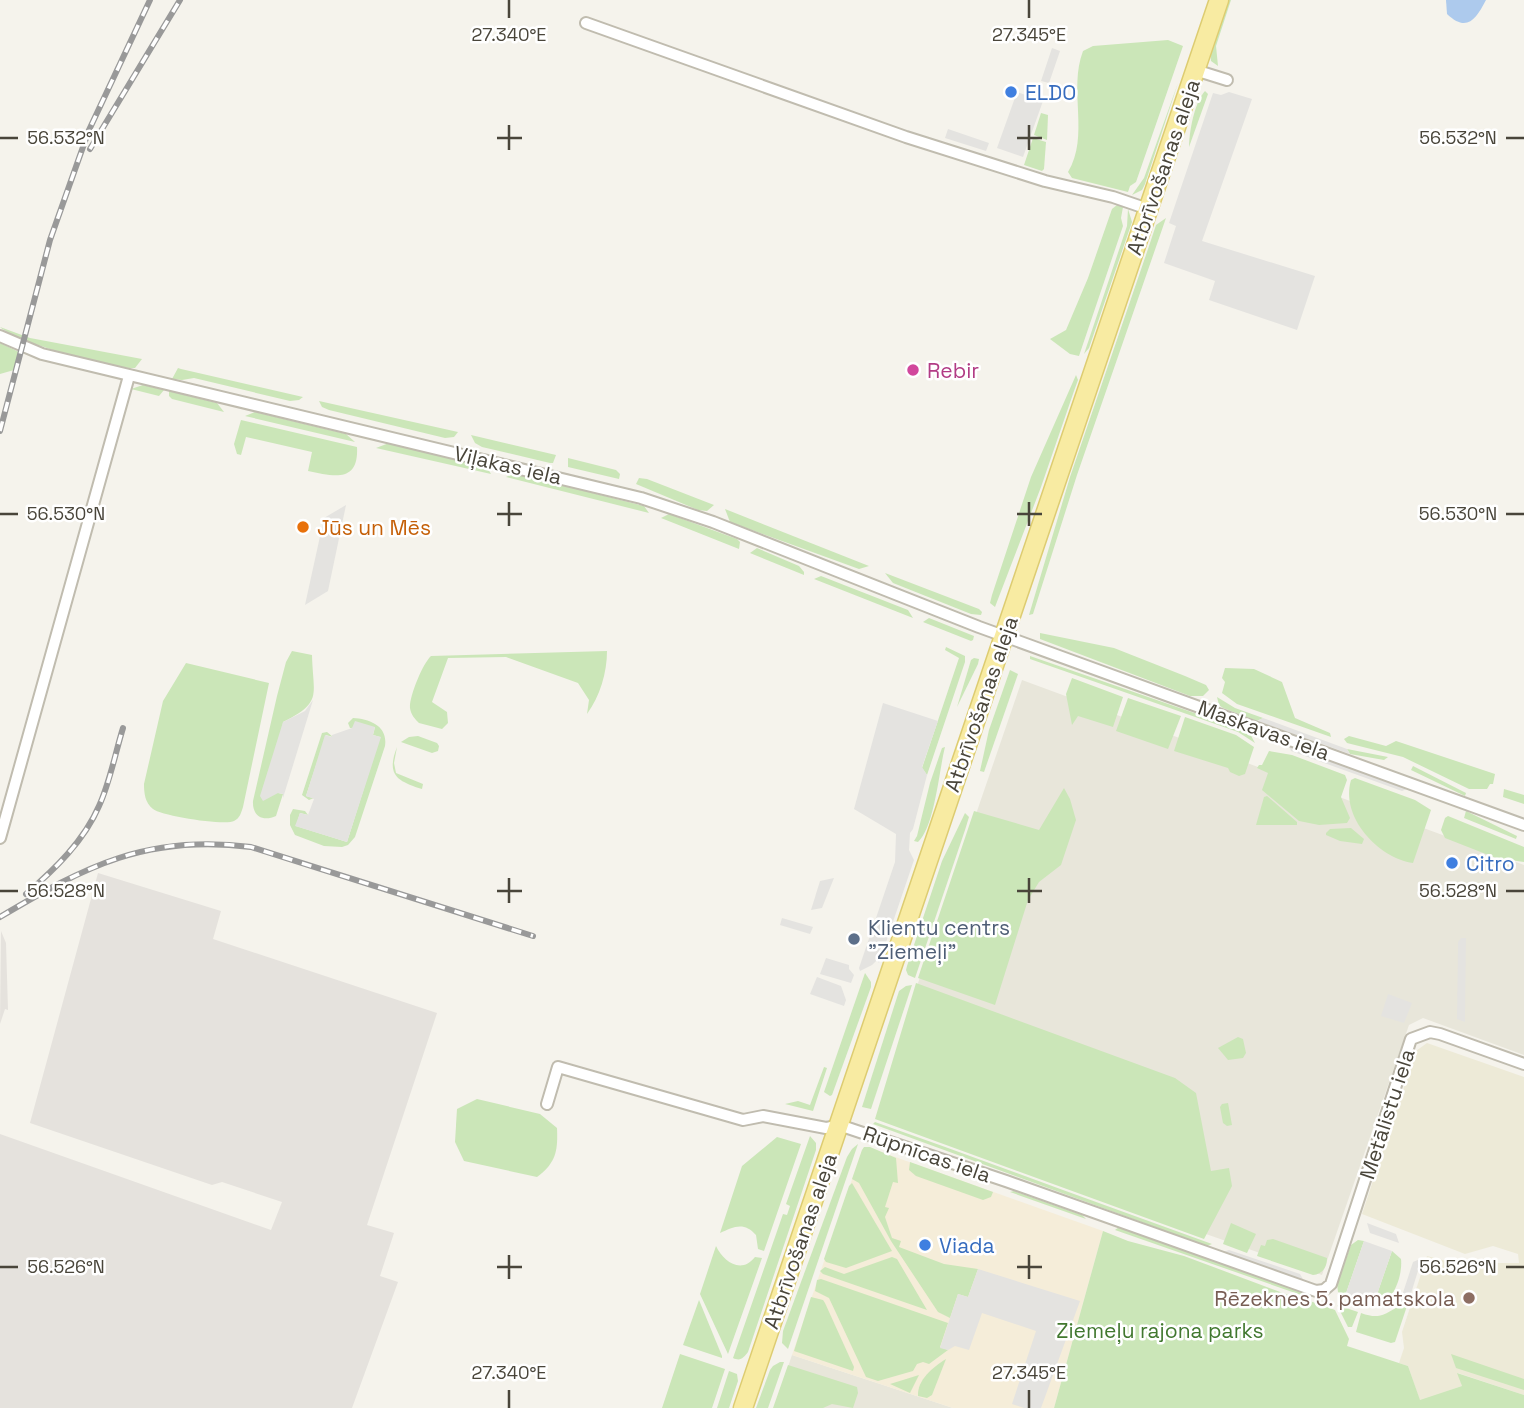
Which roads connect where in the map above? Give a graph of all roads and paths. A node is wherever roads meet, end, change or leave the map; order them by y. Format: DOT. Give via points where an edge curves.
graph roads {
  1 [pos="1219,0"];
  2 [pos="586,23"];
  3 [pos="1195,70"];
  4 [pos="1227,80"];
  5 [pos="1149,209"];
  6 [pos="0,336"];
  7 [pos="129,376"];
  8 [pos="1004,635"];
  9 [pos="1524,825"];
  10 [pos="0,838"];
  11 [pos="1524,1064"];
  12 [pos="547,1104"];
  13 [pos="839,1125"];
  14 [pos="1324,1290"];
  15 [pos="743,1408"];
  1 -- 3 [label="main road, Atbrīvošanas aleja"];
  2 -- 5 [label="street" via="906,137"];
  3 -- 4 [label="street"];
  3 -- 5 [label="main road, Atbrīvošanas aleja"];
  5 -- 8 [label="main road, Atbrīvošanas aleja"];
  6 -- 7 [label="street, Viļakas iela" via="42,354"];
  7 -- 8 [label="street, Viļakas iela" via="641,498"];
  7 -- 10 [label="street"];
  8 -- 9 [label="street, Maskavas iela"];
  8 -- 13 [label="main road, Atbrīvošanas aleja"];
  11 -- 14 [label="street, Metālistu iela" via="1440,1034 1422,1033 1411,1039 1331,1284"];
  12 -- 13 [label="street, Rūpnīcas iela" via="558,1068 743,1120 763,1116 826,1128"];
  13 -- 14 [label="street, Rūpnīcas iela" via="1316,1291"];
  13 -- 15 [label="main road, Atbrīvošanas aleja"];
}
